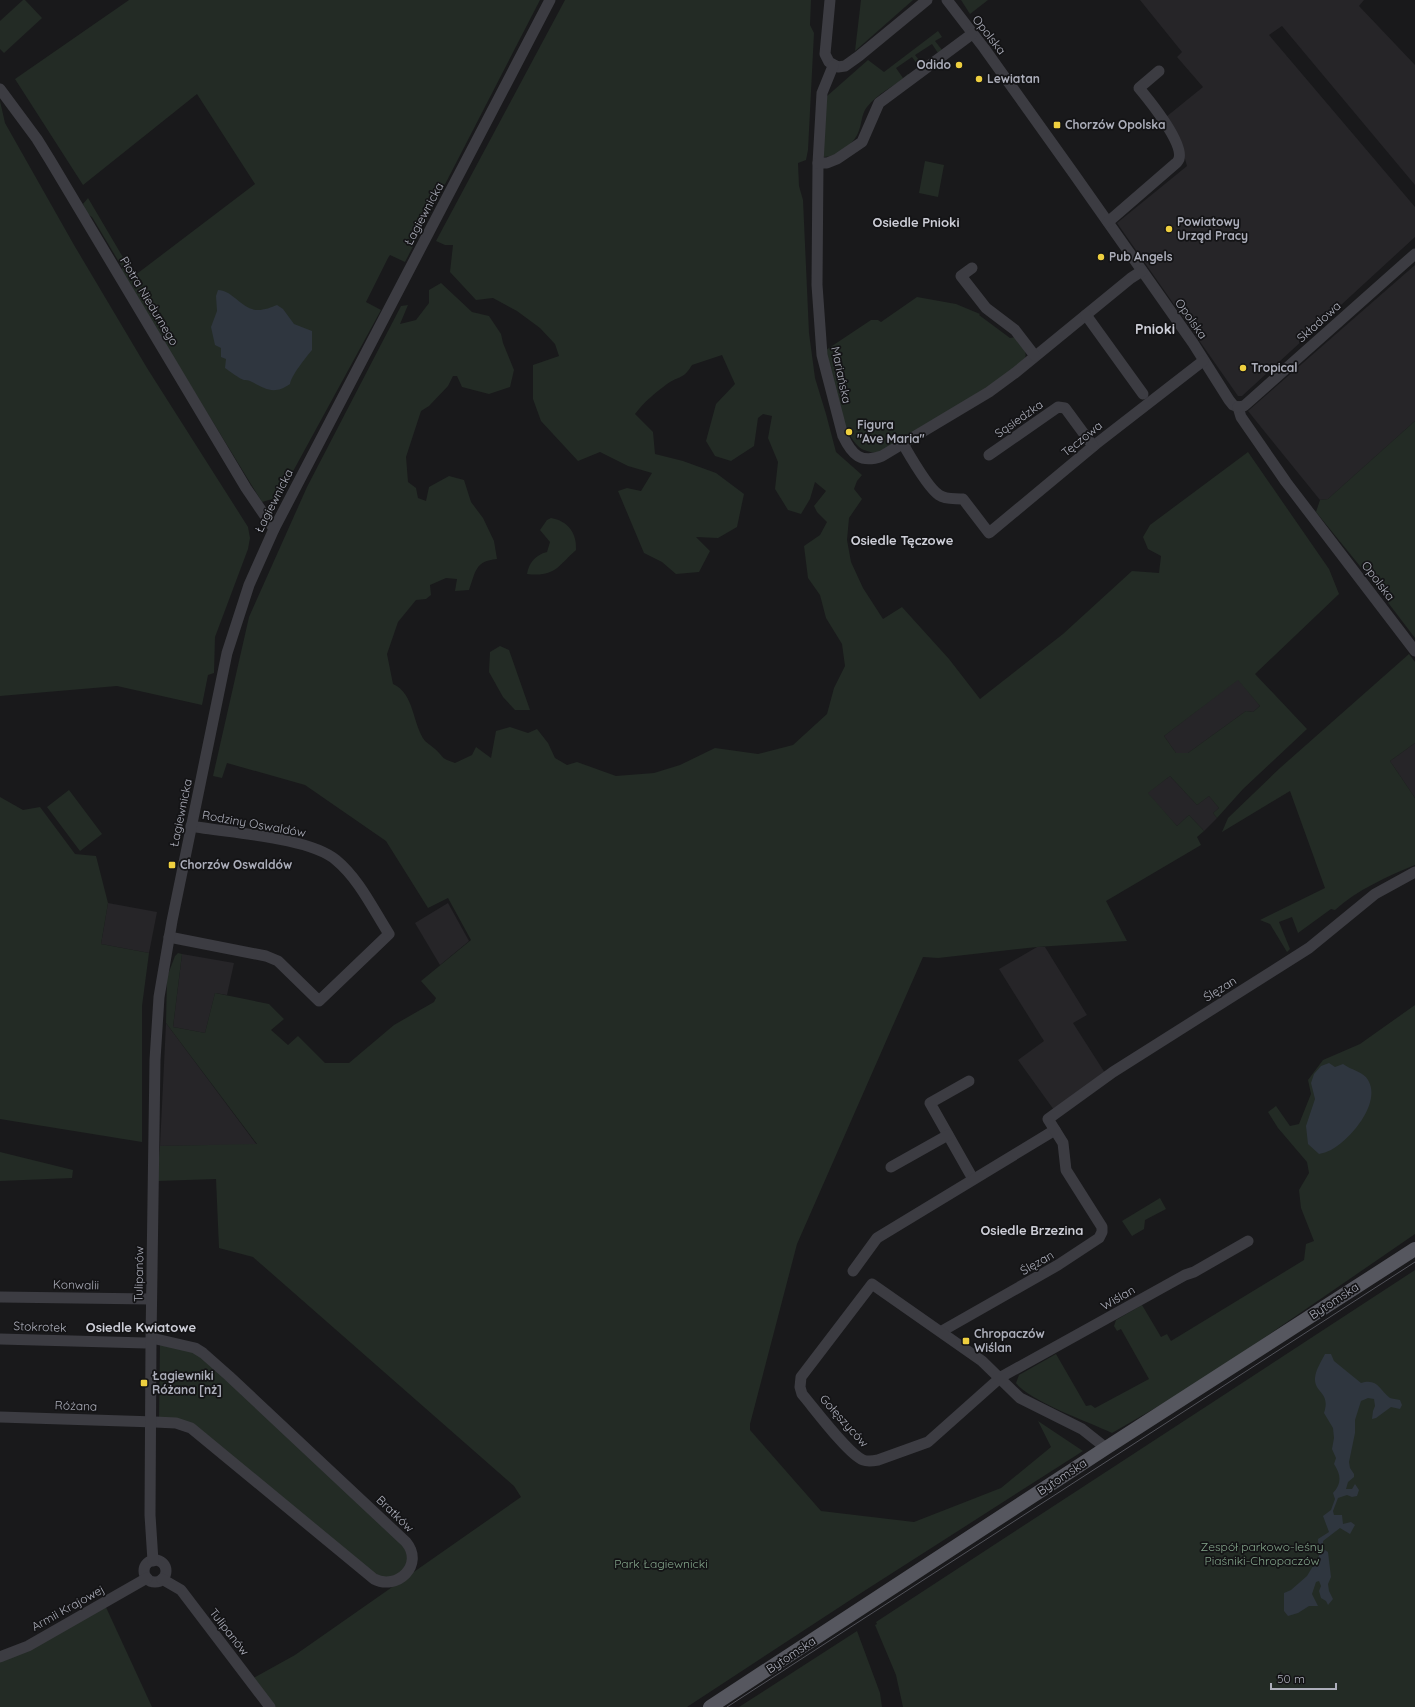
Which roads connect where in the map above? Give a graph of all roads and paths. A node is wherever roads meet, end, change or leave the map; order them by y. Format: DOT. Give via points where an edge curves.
graph roads {
  1 [pos="550,0"];
  2 [pos="830,0"];
  3 [pos="927,0"];
  4 [pos="947,0"];
  5 [pos="972,34"];
  6 [pos="833,66"];
  7 [pos="1160,71"];
  8 [pos="0,89"];
  9 [pos="818,163"];
  10 [pos="1108,222"];
  11 [pos="1415,254"];
  12 [pos="972,268"];
  13 [pos="1142,271"];
  14 [pos="1086,316"];
  15 [pos="1035,356"];
  16 [pos="1203,360"];
  17 [pos="1143,394"];
  18 [pos="1238,407"];
  19 [pos="903,444"];
  20 [pos="1093,446"];
  21 [pos="989,455"];
  22 [pos="274,529"];
  23 [pos="1415,651"];
  24 [pos="191,826"];
  25 [pos="1415,872"];
  26 [pos="169,937"];
  27 [pos="155,1060"];
  28 [pos="968,1081"];
  29 [pos="1055,1130"];
  30 [pos="948,1135"];
  31 [pos="891,1167"];
  32 [pos="974,1179"];
  33 [pos="1248,1241"];
  34 [pos="1415,1249"];
  35 [pos="853,1271"];
  36 [pos="0,1296"];
  37 [pos="151,1299"];
  38 [pos="942,1332"];
  39 [pos="0,1339"];
  40 [pos="151,1341"];
  41 [pos="1001,1378"];
  42 [pos="0,1417"];
  43 [pos="150,1422"];
  44 [pos="1106,1448"];
  45 [pos="153,1561"];
  46 [pos="147,1578"];
  47 [pos="162,1579"];
  48 [pos="0,1656"];
  49 [pos="270,1707"];
  50 [pos="710,1707"];
  1 -- 22 [label="street, Łagiewnicka"];
  2 -- 6 [label="street" via="825,54"];
  3 -- 6 [label="street" via="845,66"];
  4 -- 5 [label="street, Opolska"];
  5 -- 9 [label="street" via="879,103 862,142 837,159"];
  5 -- 10 [label="street, Opolska"];
  6 -- 9 [label="street, Mariańska" via="822,93"];
  7 -- 10 [label="street" via="1139,88 1166,124 1179,159"];
  8 -- 22 [label="street, Piotra Niedurnego" via="37,139 242,482"];
  9 -- 19 [label="street, Mariańska" via="819,325 822,355 843,436 848,447 865,460 873,460"];
  10 -- 13 [label="street, Opolska"];
  11 -- 18 [label="street, Składowa" via="1244,406"];
  12 -- 15 [label="street" via="961,276 986,308 1015,330"];
  13 -- 14 [label="street, Mariańska"];
  13 -- 16 [label="street, Opolska"];
  14 -- 15 [label="street, Mariańska"];
  14 -- 17 [label="street"];
  15 -- 19 [label="street, Mariańska" via="989,392"];
  16 -- 18 [label="street, Opolska" via="1229,400"];
  16 -- 20 [label="street, Tęczowa"];
  18 -- 23 [label="street, Opolska" via="1241,417 1286,482"];
  19 -- 20 [label="street, Tęczowa" via="938,495 950,499 963,499 989,533"];
  20 -- 21 [label="street, Sąsiedzka" via="1065,408 1058,407"];
  22 -- 24 [label="street, Łagiewnicka" via="254,572 234,627"];
  24 -- 26 [label="street, Łagiewnicka"];
  24 -- 26 [label="street, Rodziny Oswaldów" via="317,849 334,859 349,874 389,934 319,1001 278,961 266,956"];
  25 -- 29 [label="street, Ślęzan" via="1375,894 1308,948 1090,1088 1048,1119"];
  26 -- 27 [label="street, Łagiewnicka" via="159,997"];
  27 -- 37 [label="street, Tulipanów"];
  28 -- 30 [label="street" via="930,1103"];
  29 -- 32 [label="street"];
  29 -- 38 [label="street, Ślęzan" via="1063,1143 1066,1170 1102,1226 1099,1238 1095,1243"];
  30 -- 31 [label="street"];
  30 -- 32 [label="street"];
  32 -- 35 [label="street" via="877,1238"];
  33 -- 41 [label="street, Wiślan"];
  34 -- 44 [label="main road, Bytomska"];
  36 -- 37 [label="street, Konwalii"];
  37 -- 40 [label="street, Tulipanów"];
  38 -- 41 [label="street"];
  38 -- 41 [label="street, Gołęszyców" via="872,1284 803,1372 799,1382 802,1394 851,1451 871,1461 928,1442"];
  39 -- 40 [label="street, Stokrotek" via="146,1343"];
  40 -- 43 [label="street, Tulipanów"];
  40 -- 43 [label="street, Bratków" via="156,1339 185,1345 204,1353 406,1542 413,1553 412,1564 405,1574 394,1581 379,1581 198,1432 176,1423"];
  41 -- 44 [label="street" via="1020,1398 1082,1428"];
  42 -- 43 [label="street, Różana"];
  43 -- 45 [label="street, Tulipanów" via="150,1515"];
  44 -- 50 [label="main road, Bytomska"];
  45 -- 46 [label="street" via="146,1566"];
  45 -- 47 [label="street" via="159,1561 165,1566 166,1573"];
  46 -- 47 [label="street" via="154,1582"];
  46 -- 48 [label="street, Armii Krajowej" via="28,1646"];
  47 -- 49 [label="street, Tulipanów" via="181,1590"];
}
